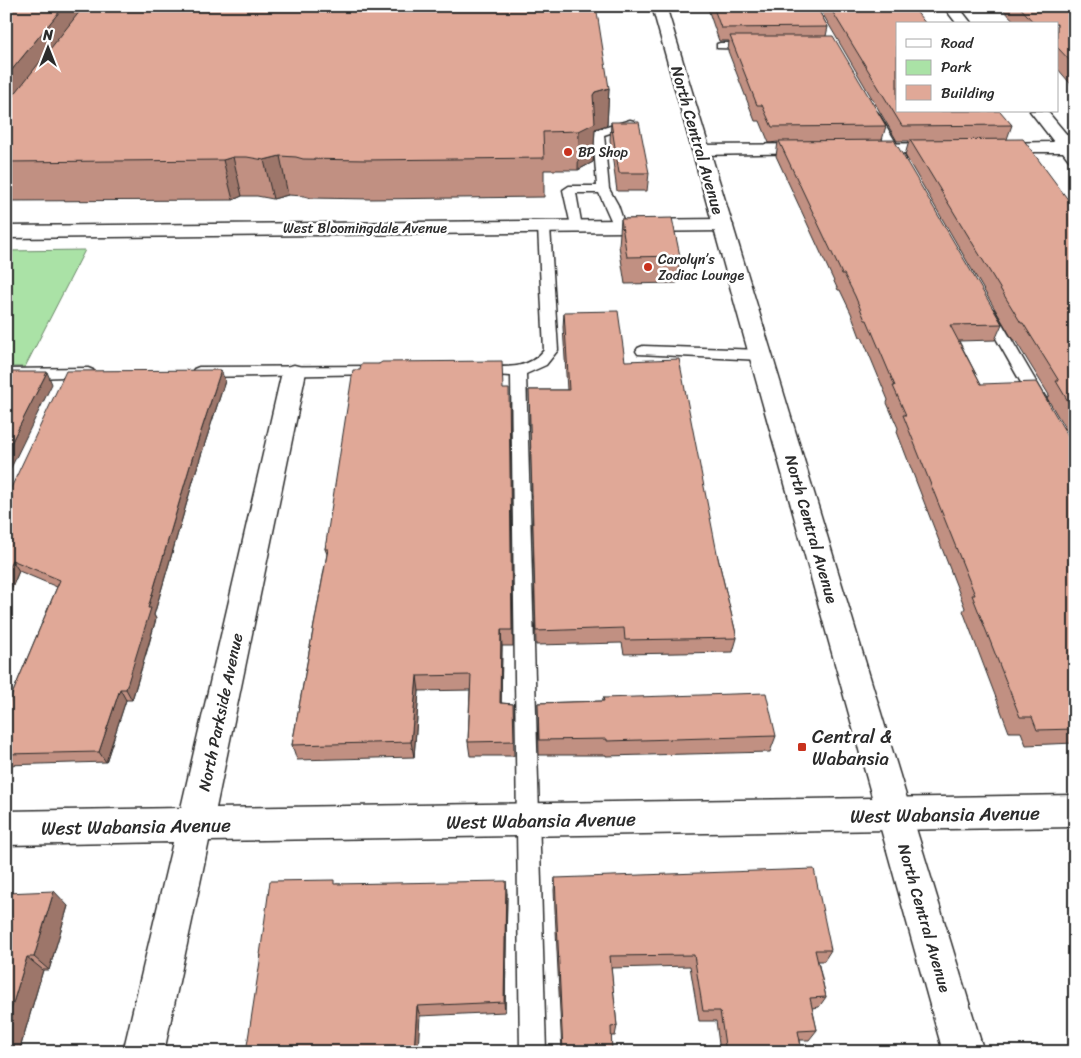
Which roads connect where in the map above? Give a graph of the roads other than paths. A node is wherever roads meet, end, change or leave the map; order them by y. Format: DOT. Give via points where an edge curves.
graph roads {
  1 [pos="659,6"];
  2 [pos="950,6"];
  3 [pos="963,22"];
  4 [pos="720,46"];
  5 [pos="758,46"];
  6 [pos="866,101"];
  7 [pos="1039,112"];
  8 [pos="630,123"];
  9 [pos="893,148"];
  10 [pos="959,148"];
  11 [pos="978,148"];
  12 [pos="825,149"];
  13 [pos="845,149"];
  14 [pos="701,150"];
  15 [pos="1072,150"];
  16 [pos="907,171"];
  17 [pos="603,189"];
  18 [pos="723,225"];
  19 [pos="619,226"];
  20 [pos="544,227"];
  21 [pos="576,227"];
  22 [pos="6,232"];
  23 [pos="981,300"];
  24 [pos="643,351"];
  25 [pos="761,356"];
  26 [pos="518,370"];
  27 [pos="393,371"];
  28 [pos="460,371"];
  29 [pos="294,372"];
  30 [pos="106,373"];
  31 [pos="184,373"];
  32 [pos="6,374"];
  33 [pos="67,374"];
  34 [pos="59,390"];
  35 [pos="1045,411"];
  36 [pos="1075,811"];
  37 [pos="896,815"];
  38 [pos="528,820"];
  39 [pos="195,825"];
  40 [pos="6,828"];
  41 [pos="142,1052"];
  42 [pos="533,1052"];
  43 [pos="964,1052"];
  1 -- 14 [label="street, North Central Avenue"];
  2 -- 3 [label="street"];
  4 -- 5 [label="lane"];
  6 -- 9 [label="lane"];
  7 -- 15 [label="street"];
  8 -- 17 [label="lane" via="598,133"];
  9 -- 10 [label="street"];
  9 -- 13 [label="street"];
  9 -- 16 [label="lane"];
  11 -- 15 [label="street"];
  12 -- 14 [label="street"];
  14 -- 18 [label="street, North Central Avenue"];
  17 -- 19 [label="lane"];
  17 -- 21 [label="lane" via="568,190"];
  18 -- 19 [label="street, West Bloomingdale Avenue"];
  18 -- 25 [label="street, North Central Avenue"];
  19 -- 21 [label="street, West Bloomingdale Avenue"];
  20 -- 21 [label="street, West Bloomingdale Avenue"];
  20 -- 22 [label="street, West Bloomingdale Avenue"];
  20 -- 26 [label="lane" via="551,350 541,362"];
  23 -- 35 [label="lane"];
  24 -- 25 [label="lane"];
  25 -- 37 [label="street, North Central Avenue"];
  26 -- 28 [label="lane"];
  26 -- 38 [label="lane"];
  27 -- 29 [label="lane"];
  29 -- 31 [label="lane"];
  29 -- 39 [label="street, North Parkside Avenue"];
  30 -- 33 [label="lane"];
  32 -- 33 [label="lane"];
  33 -- 34 [label="lane"];
  36 -- 37 [label="street, West Wabansia Avenue"];
  37 -- 38 [label="street, West Wabansia Avenue"];
  37 -- 43 [label="street, North Central Avenue"];
  38 -- 39 [label="street, West Wabansia Avenue"];
  38 -- 42 [label="lane"];
  39 -- 40 [label="street, West Wabansia Avenue"];
  39 -- 41 [label="street, North Parkside Avenue"];
}
